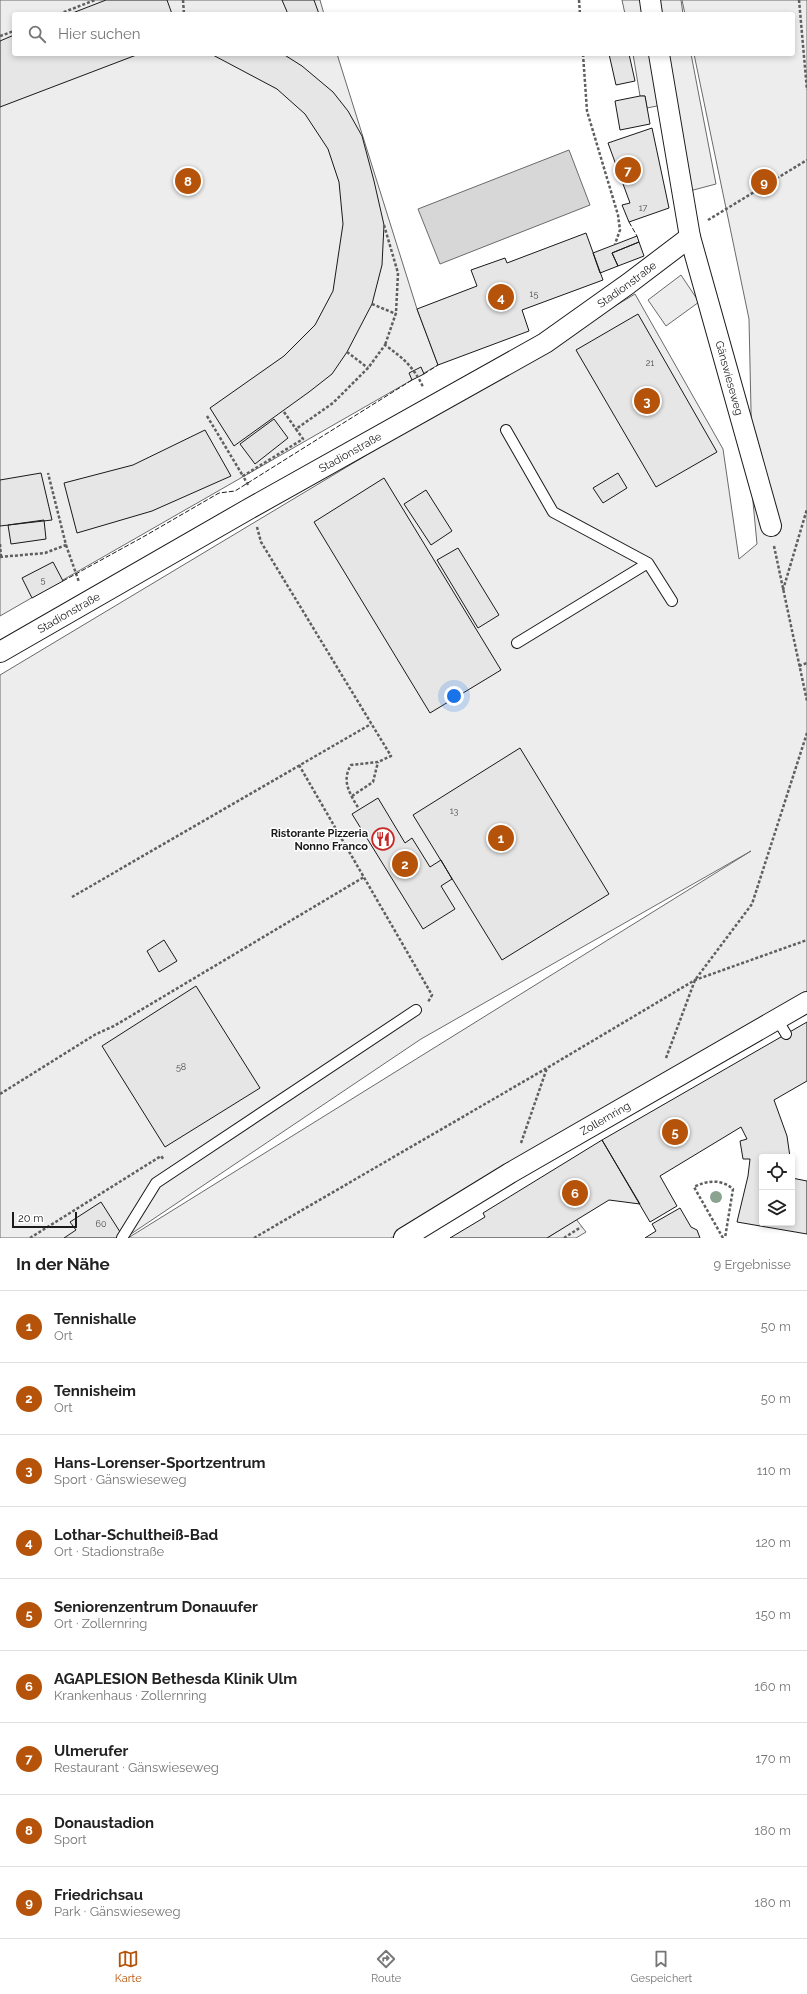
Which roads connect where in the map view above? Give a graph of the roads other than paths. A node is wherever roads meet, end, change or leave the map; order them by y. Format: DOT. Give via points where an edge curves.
graph roads {
  1 [pos="650,0"];
  2 [pos="652,12"];
  3 [pos="659,56"];
  4 [pos="690,237"];
  5 [pos="506,430"];
  6 [pos="771,526"];
  7 [pos="648,563"];
  8 [pos="672,601"];
  9 [pos="517,643"];
  10 [pos="0,652"];
  11 [pos="807,1002"];
  12 [pos="416,1010"];
  13 [pos="122,1238"];
  14 [pos="404,1238"];
  1 -- 2 [label="street"];
  3 -- 4 [label="street, Gänswieseweg"];
  4 -- 6 [label="street, Gänswieseweg"];
  4 -- 10 [label="street, Stadionstraße" via="545,343"];
  5 -- 7 [label="lane" via="553,512"];
  7 -- 8 [label="lane"];
  7 -- 9 [label="lane"];
  11 -- 14 [label="street, Zollernring" via="782,1026 510,1174"];
  12 -- 13 [label="lane" via="156,1184"];
}
